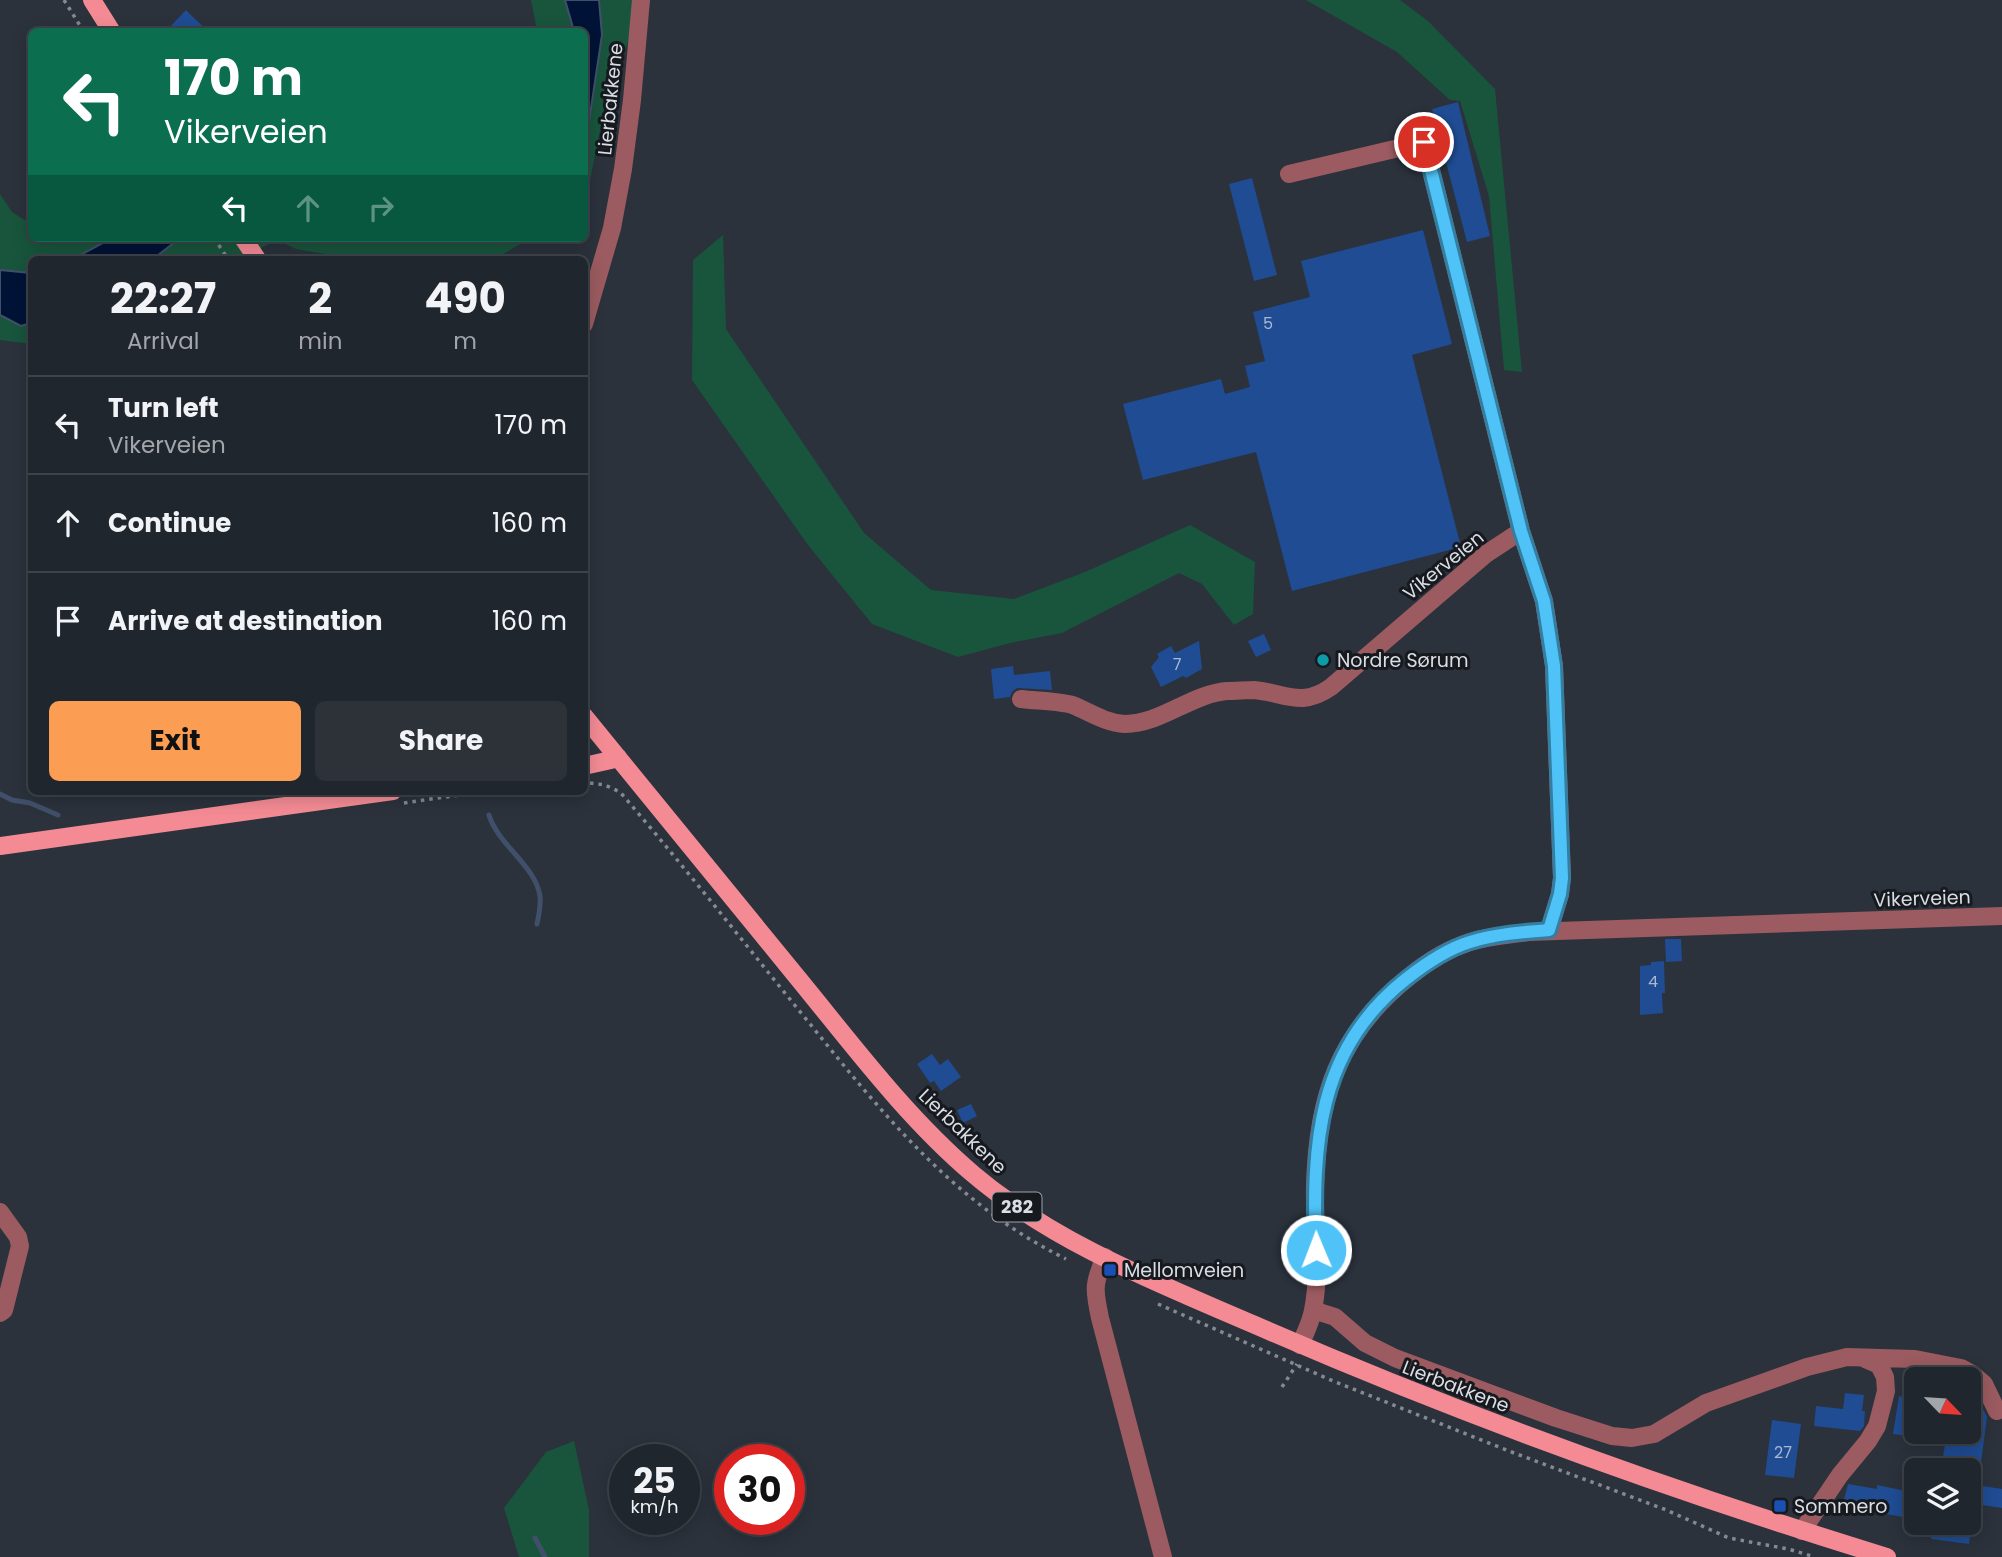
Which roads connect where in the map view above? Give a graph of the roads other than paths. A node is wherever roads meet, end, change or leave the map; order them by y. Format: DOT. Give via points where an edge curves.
graph roads {
  1 [pos="92,0"];
  2 [pos="640,0"];
  3 [pos="110,28"];
  4 [pos="1289,174"];
  5 [pos="588,310"];
  6 [pos="1521,531"];
  7 [pos="1021,699"];
  8 [pos="588,727"];
  9 [pos="618,757"];
  10 [pos="588,765"];
  11 [pos="364,795"];
  12 [pos="0,846"];
  13 [pos="2002,916"];
  14 [pos="1549,930"];
  15 [pos="0,1212"];
  16 [pos="1105,1258"];
  17 [pos="1313,1310"];
  18 [pos="0,1313"];
  19 [pos="1300,1345"];
  20 [pos="1859,1357"];
  21 [pos="1997,1411"];
  22 [pos="1802,1531"];
  23 [pos="1163,1557"];
  24 [pos="1887,1557"];
  1 -- 3 [label="main road"];
  2 -- 5 [label="street, Lierbakkene" via="623,169 612,228"];
  4 -- 6 [label="street" via="1424,142"];
  6 -- 7 [label="street, Vikerveien" via="1486,554 1331,687 1311,698 1226,691 1128,724 1107,721 1073,705"];
  6 -- 14 [label="street" via="1544,601 1554,666 1562,878"];
  8 -- 9 [label="main road, Lierbakkene / 282"];
  9 -- 10 [label="main road"];
  9 -- 16 [label="main road, Lierbakkene / 282" via="855,1048 950,1153 1022,1211"];
  11 -- 12 [label="main road"];
  13 -- 14 [label="street, Vikerveien"];
  14 -- 17 [label="street, Vikerveien" via="1457,947 1394,989 1354,1034 1336,1070 1318,1141"];
  15 -- 18 [label="street" via="20,1246"];
  16 -- 19 [label="main road, Lierbakkene / 282"];
  16 -- 23 [label="street" via="1095,1292 1100,1318"];
  17 -- 19 [label="street, Vikerveien"];
  17 -- 20 [label="street" via="1335,1317 1375,1350 1621,1438 1661,1431 1722,1397 1816,1364"];
  19 -- 22 [label="main road, Lierbakkene / 282" via="1513,1430"];
  20 -- 21 [label="street" via="1907,1358 1961,1367 1984,1384"];
  20 -- 22 [label="street" via="1879,1365 1885,1377 1877,1426"];
  22 -- 24 [label="main road, Lierbakkene / 282"];
}
